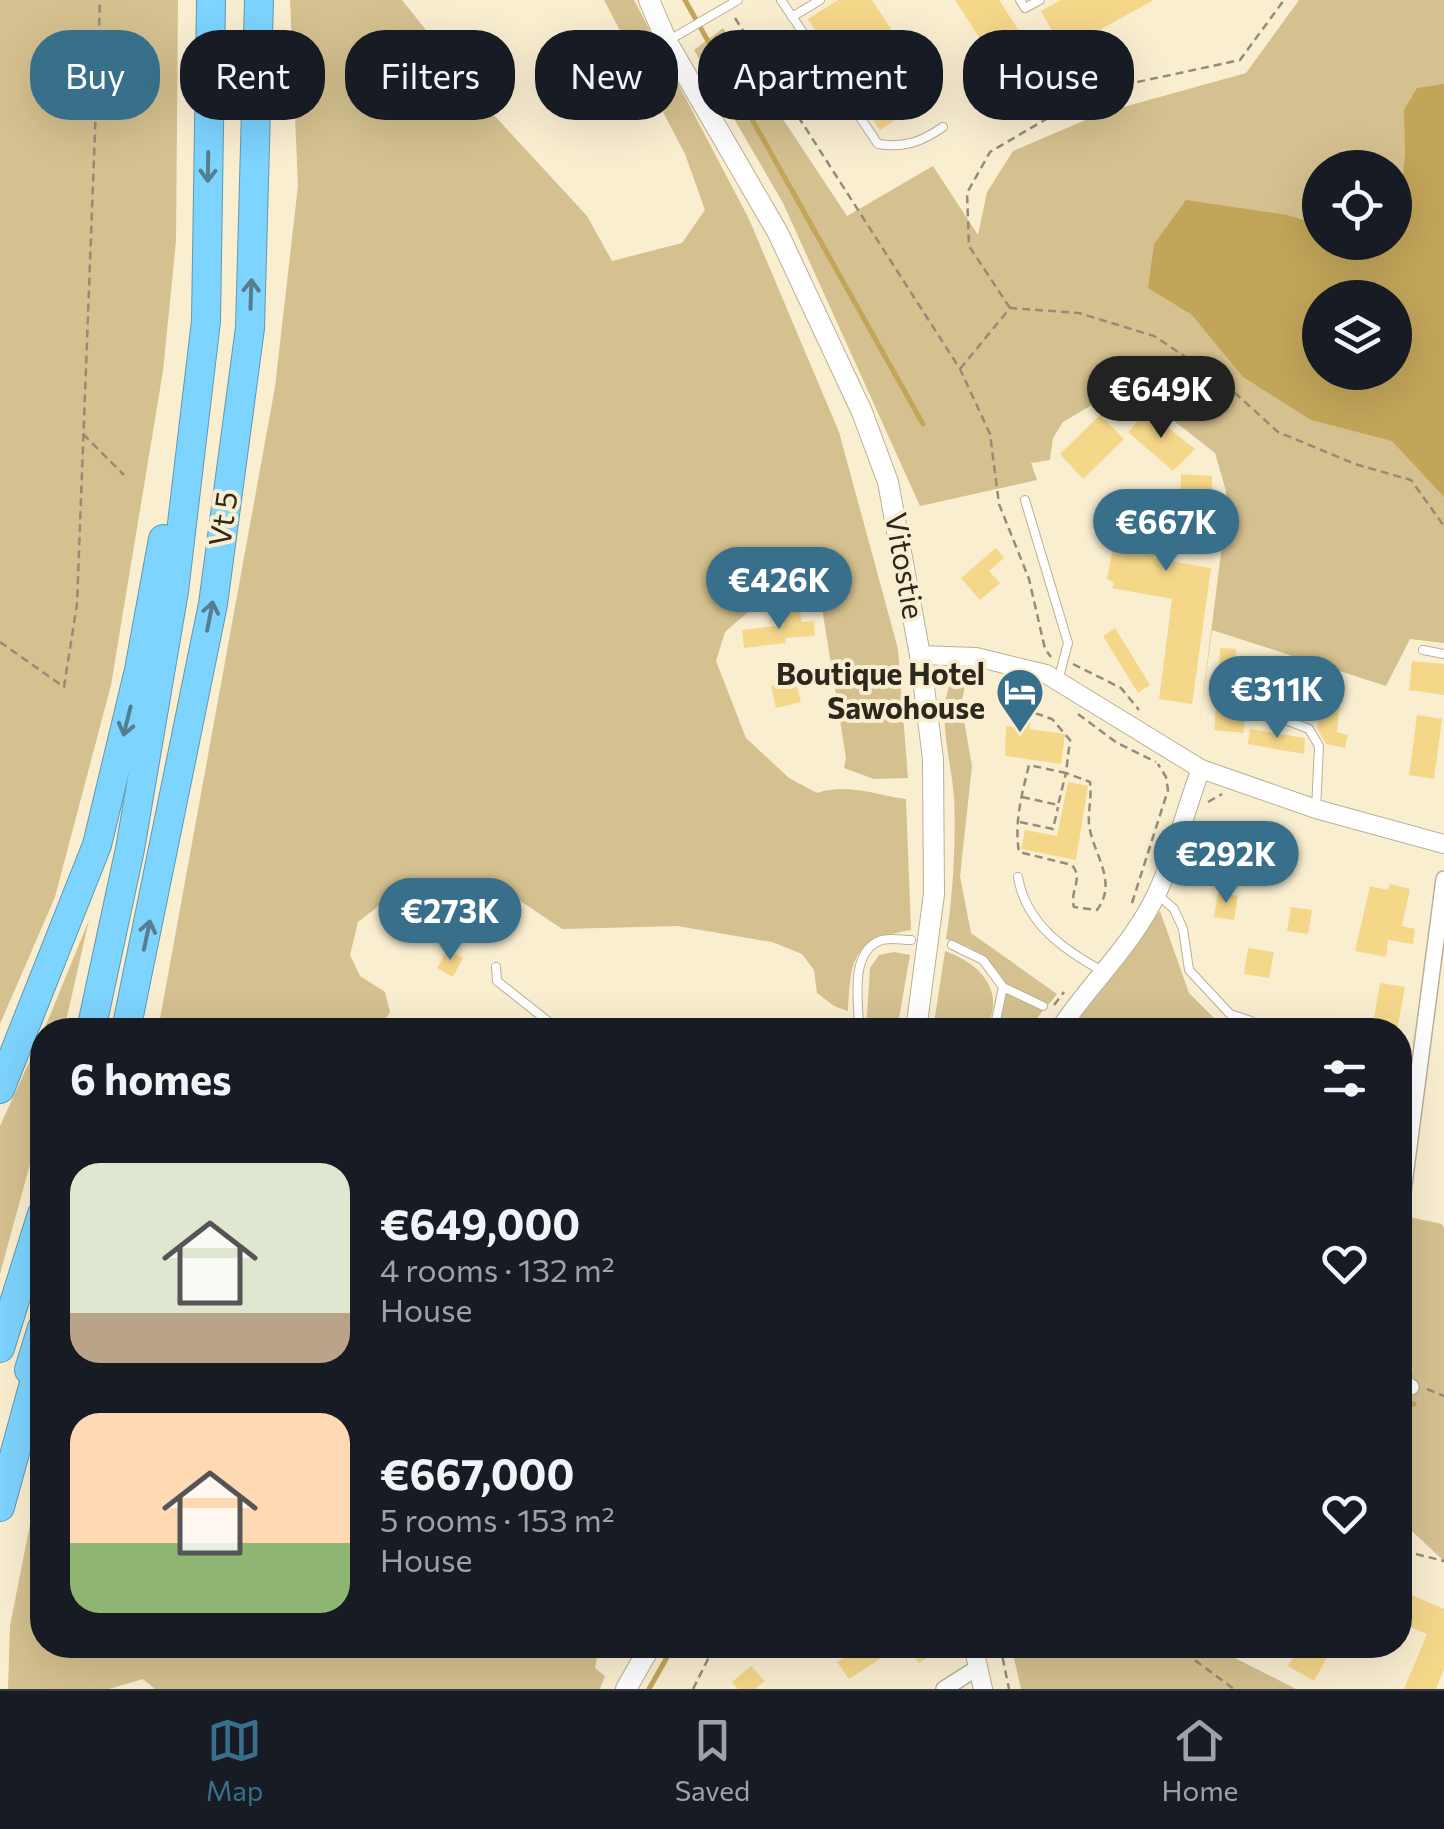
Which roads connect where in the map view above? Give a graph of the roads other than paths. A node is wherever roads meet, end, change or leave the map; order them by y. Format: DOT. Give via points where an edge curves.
graph roads {
  1 [pos="211,0"];
  2 [pos="259,0"];
  3 [pos="648,0"];
  4 [pos="738,0"];
  5 [pos="782,0"];
  6 [pos="820,0"];
  7 [pos="1020,0"];
  8 [pos="1040,0"];
  9 [pos="792,17"];
  10 [pos="662,30"];
  11 [pos="678,35"];
  12 [pos="678,61"];
  13 [pos="944,127"];
  14 [pos="207,246"];
  15 [pos="1025,500"];
  16 [pos="1423,650"];
  17 [pos="1444,654"];
  18 [pos="920,655"];
  19 [pos="1033,670"];
  20 [pos="1058,681"];
  21 [pos="1240,696"];
  22 [pos="1028,701"];
  23 [pos="1201,769"];
  24 [pos="1316,809"];
  25 [pos="1444,844"];
  26 [pos="1018,877"];
  27 [pos="1444,879"];
  28 [pos="1157,894"];
  29 [pos="911,940"];
  30 [pos="952,944"];
  31 [pos="496,967"];
  32 [pos="1097,968"];
  33 [pos="1003,987"];
  34 [pos="1048,1006"];
  35 [pos="94,1018"];
  36 [pos="128,1018"];
  37 [pos="544,1018"];
  38 [pos="859,1018"];
  39 [pos="918,1018"];
  40 [pos="997,1018"];
  41 [pos="1074,1018"];
  42 [pos="1244,1018"];
  43 [pos="0,1089"];
  44 [pos="1412,1123"];
  45 [pos="30,1252"];
  46 [pos="0,1348"];
  47 [pos="30,1366"];
  48 [pos="30,1398"];
  49 [pos="0,1462"];
  50 [pos="0,1507"];
  51 [pos="644,1658"];
  52 [pos="976,1658"];
  53 [pos="978,1668"];
  54 [pos="626,1689"];
  55 [pos="944,1689"];
  56 [pos="983,1689"];
  1 -- 14 [label="highway, Vt 5, one-way"];
  36 -- 2 [label="highway, Vt 5, one-way" via="213,604 250,328"];
  3 -- 10 [label="main road, Vitostie"];
  4 -- 11 [label="lane"];
  5 -- 9 [label="lane"];
  6 -- 9 [label="lane"];
  7 -- 8 [label="lane" via="1025,8"];
  9 -- 13 [label="lane" via="878,144 921,142"];
  12 -- 18 [label="main road, Vitostie" via="778,233 862,412 888,482"];
  14 -- 35 [label="highway, Vt 5" via="206,321 174,591"];
  14 -- 43 [label="highway, one-way" via="168,514 97,845"];
  15 -- 20 [label="lane" via="1068,642"];
  16 -- 17 [label="lane"];
  18 -- 19 [label="street" via="976,656"];
  18 -- 39 [label="main road, Vitostie" via="933,760 934,894"];
  19 -- 20 [label="street"];
  19 -- 22 [label="lane"];
  20 -- 23 [label="street"];
  21 -- 24 [label="lane" via="1309,729 1319,746"];
  23 -- 24 [label="street"];
  23 -- 28 [label="street"];
  24 -- 25 [label="street"];
  26 -- 32 [label="lane" via="1042,931"];
  27 -- 44 [label="street"];
  28 -- 32 [label="street" via="1121,952"];
  28 -- 42 [label="lane" via="1174,909 1189,970 1230,1014"];
  29 -- 38 [label="lane" via="882,939 866,950 858,974"];
  30 -- 33 [label="lane" via="983,960"];
  31 -- 37 [label="lane" via="497,981"];
  32 -- 41 [label="street"];
  33 -- 34 [label="lane"];
  33 -- 40 [label="lane"];
  45 -- 46 [label="highway"];
  47 -- 49 [label="highway"];
  48 -- 50 [label="highway"];
  51 -- 54 [label="main road"];
  52 -- 53 [label="street"];
  53 -- 55 [label="street"];
  53 -- 56 [label="street"];
}
